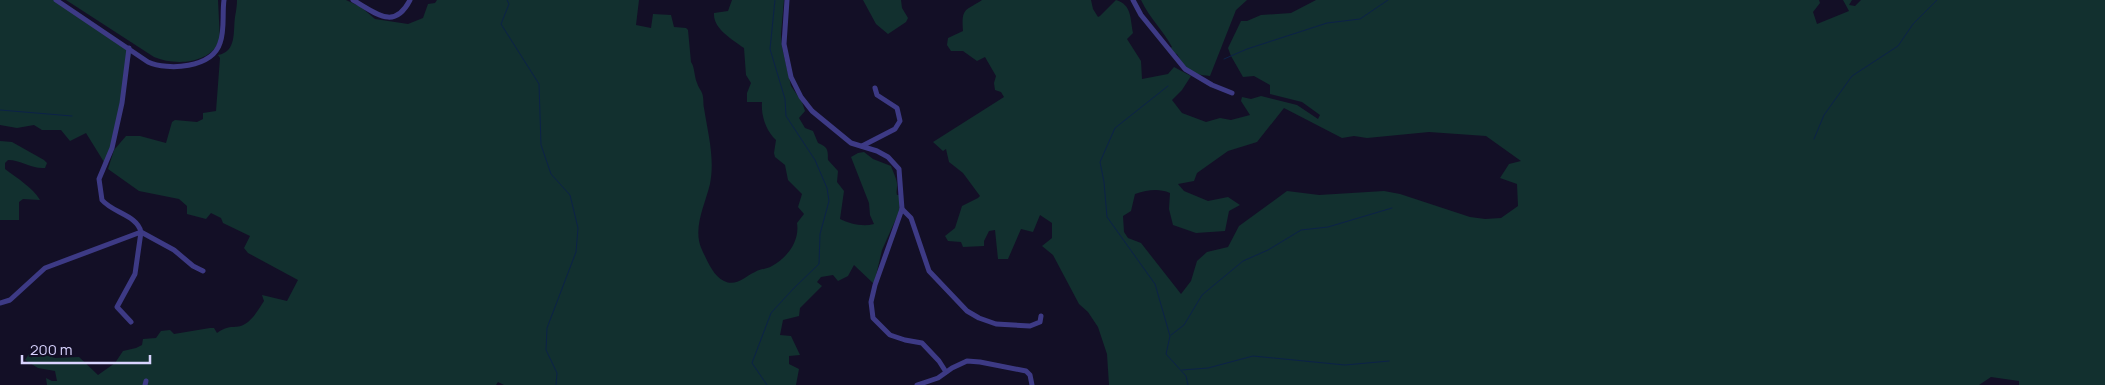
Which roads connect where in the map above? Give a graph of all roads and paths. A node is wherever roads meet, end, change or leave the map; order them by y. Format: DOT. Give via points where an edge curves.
graph roads {
  1 [pos="56,0"];
  2 [pos="224,0"];
  3 [pos="353,0"];
  4 [pos="410,0"];
  5 [pos="786,0"];
  6 [pos="1133,0"];
  7 [pos="129,48"];
  8 [pos="875,88"];
  9 [pos="1232,93"];
  10 [pos="862,146"];
  11 [pos="902,209"];
  12 [pos="141,232"];
  13 [pos="203,271"];
  14 [pos="0,303"];
  15 [pos="1041,316"];
  16 [pos="131,322"];
  17 [pos="946,372"];
  18 [pos="917,385"];
  19 [pos="1032,385"];
  1 -- 7 [label="street"];
  2 -- 7 [label="street" via="220,43 217,50 203,60 184,67 165,68 148,62"];
  3 -- 4 [label="street" via="392,18 403,13"];
  5 -- 10 [label="street" via="784,36 793,82 812,111 851,143"];
  6 -- 9 [label="street" via="1141,15 1185,69"];
  7 -- 12 [label="street" via="122,103 112,148 99,184 102,200 138,224"];
  8 -- 10 [label="street" via="877,95 897,108 900,122 895,129"];
  10 -- 11 [label="street" via="883,154 897,166"];
  11 -- 15 [label="street" via="913,223 930,271 973,315 987,322 1009,326 1034,325 1040,322"];
  11 -- 17 [label="street" via="875,285 871,302 873,318 890,335 922,343"];
  12 -- 13 [label="street"];
  12 -- 14 [label="street" via="45,268 10,300"];
  12 -- 16 [label="street" via="135,274 117,307"];
  17 -- 18 [label="street"];
  17 -- 19 [label="street" via="961,363 980,362 1026,371"];
}
